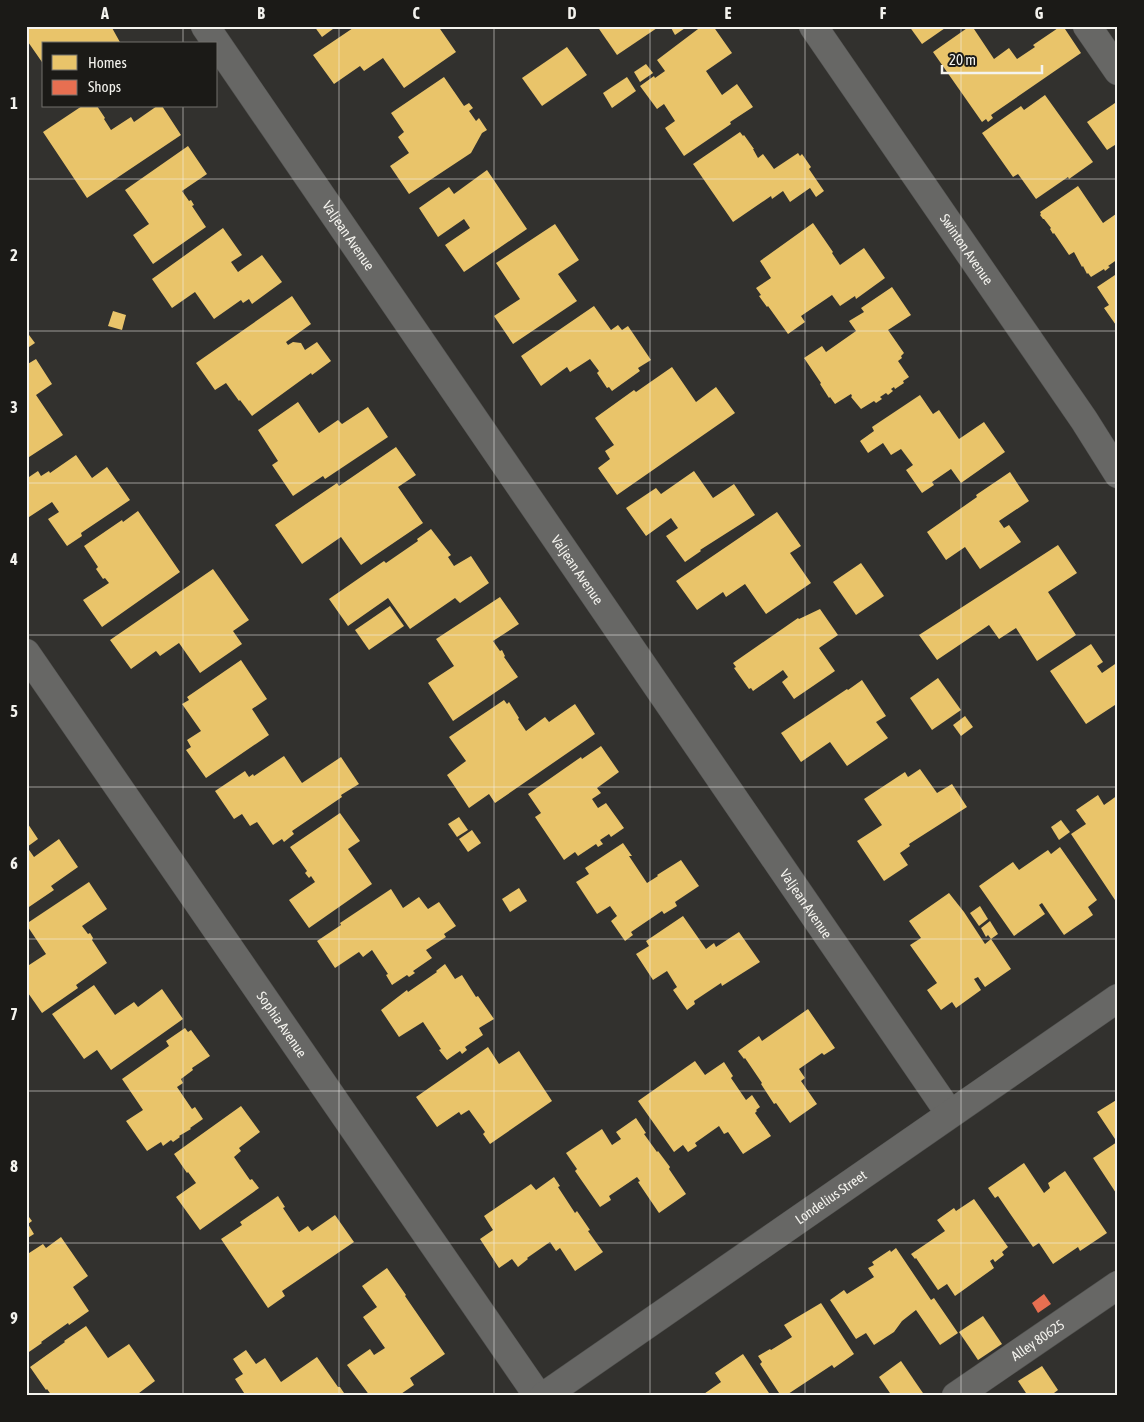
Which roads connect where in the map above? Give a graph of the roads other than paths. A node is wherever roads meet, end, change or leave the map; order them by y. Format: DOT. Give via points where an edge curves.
graph roads {
  1 [pos="205,26"];
  2 [pos="813,26"];
  3 [pos="1087,26"];
  4 [pos="216,42"];
  5 [pos="218,45"];
  6 [pos="1118,70"];
  7 [pos="1118,474"];
  8 [pos="26,652"];
  9 [pos="1118,998"];
  10 [pos="950,1114"];
  11 [pos="1118,1285"];
  12 [pos="538,1396"];
  13 [pos="544,1396"];
  14 [pos="956,1396"];
  1 -- 4 [label="street, Valjean Avenue"];
  2 -- 7 [label="street, Swinton Avenue"];
  3 -- 6 [label="street"];
  5 -- 10 [label="street, Valjean Avenue"];
  8 -- 12 [label="street, Sophia Avenue"];
  9 -- 10 [label="street, Londelius Street"];
  10 -- 13 [label="street, Londelius Street"];
  11 -- 14 [label="street, Alley 80625"];
}
